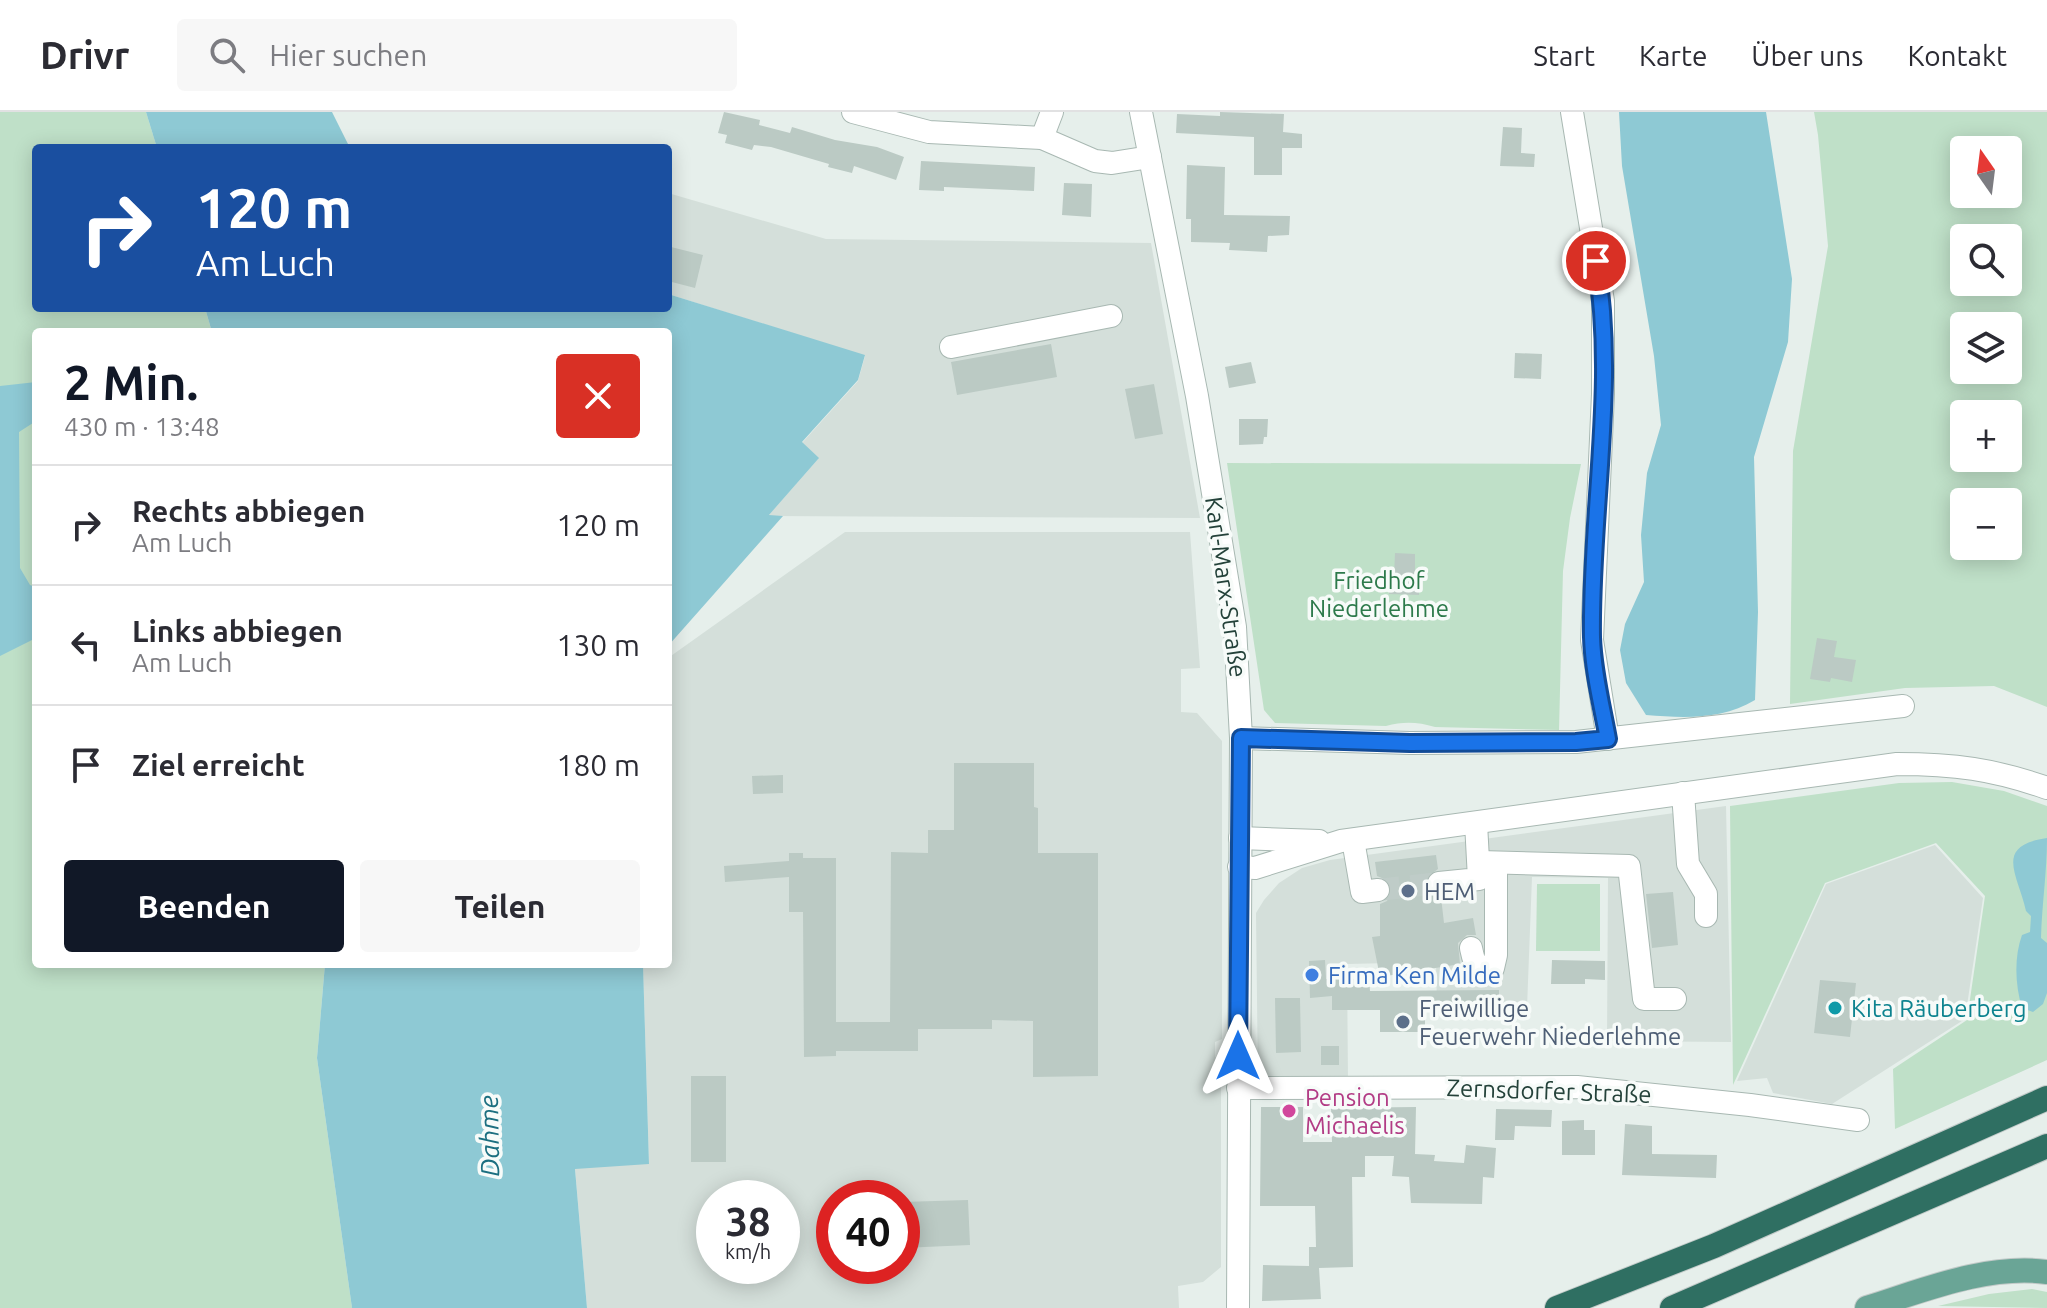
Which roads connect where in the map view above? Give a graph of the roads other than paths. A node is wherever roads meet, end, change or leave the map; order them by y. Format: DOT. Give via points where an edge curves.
graph roads {
  1 [pos="853,112"];
  2 [pos="1052,112"];
  3 [pos="1141,112"];
  4 [pos="1572,112"];
  5 [pos="902,119"];
  6 [pos="1042,138"];
  7 [pos="1150,157"];
  8 [pos="1111,316"];
  9 [pos="951,347"];
  10 [pos="1903,706"];
  11 [pos="1241,738"];
  12 [pos="1608,739"];
  13 [pos="2047,788"];
  14 [pos="1683,793"];
  15 [pos="1476,823"];
  16 [pos="1240,838"];
  17 [pos="1347,840"];
  18 [pos="1488,863"];
  19 [pos="1239,867"];
  20 [pos="1439,883"];
  21 [pos="1378,890"];
  22 [pos="1706,916"];
  23 [pos="1471,948"];
  24 [pos="1675,999"];
  25 [pos="1238,1088"];
  26 [pos="2047,1098"];
  27 [pos="1858,1120"];
  28 [pos="2047,1146"];
  29 [pos="2047,1272"];
  30 [pos="1238,1308"];
  31 [pos="1557,1308"];
  32 [pos="1672,1308"];
  33 [pos="1867,1308"];
  1 -- 5 [label="street"];
  2 -- 6 [label="street"];
  3 -- 7 [label="street, Karl-Marx-Straße"];
  4 -- 12 [label="street" via="1603,301 1592,640"];
  5 -- 6 [label="street" via="929,132"];
  6 -- 7 [label="street" via="1095,161"];
  7 -- 11 [label="street, Karl-Marx-Straße" via="1232,604"];
  8 -- 9 [label="street"];
  10 -- 12 [label="street"];
  11 -- 12 [label="street" via="1410,743"];
  11 -- 16 [label="street, Karl-Marx-Straße"];
  13 -- 14 [label="street" via="2007,773 1952,764 1897,764"];
  14 -- 15 [label="street"];
  14 -- 22 [label="street" via="1688,864 1706,894"];
  15 -- 17 [label="street"];
  15 -- 18 [label="street"];
  16 -- 17 [label="street"];
  16 -- 19 [label="street, Karl-Marx-Straße"];
  17 -- 19 [label="street" via="1255,868"];
  17 -- 21 [label="street" via="1362,892"];
  18 -- 20 [label="street" via="1479,879"];
  18 -- 23 [label="street" via="1493,968 1478,969"];
  18 -- 24 [label="street" via="1629,866 1644,999"];
  19 -- 25 [label="street, Karl-Marx-Straße"];
  25 -- 27 [label="street, Zernsdorfer Straße" via="1577,1087"];
  25 -- 30 [label="street, Karl-Marx-Straße"];
  26 -- 31 [label="highway" via="1714,1246"];
  28 -- 32 [label="highway"];
  29 -- 33 [label="main road" via="1983,1275"];
}
